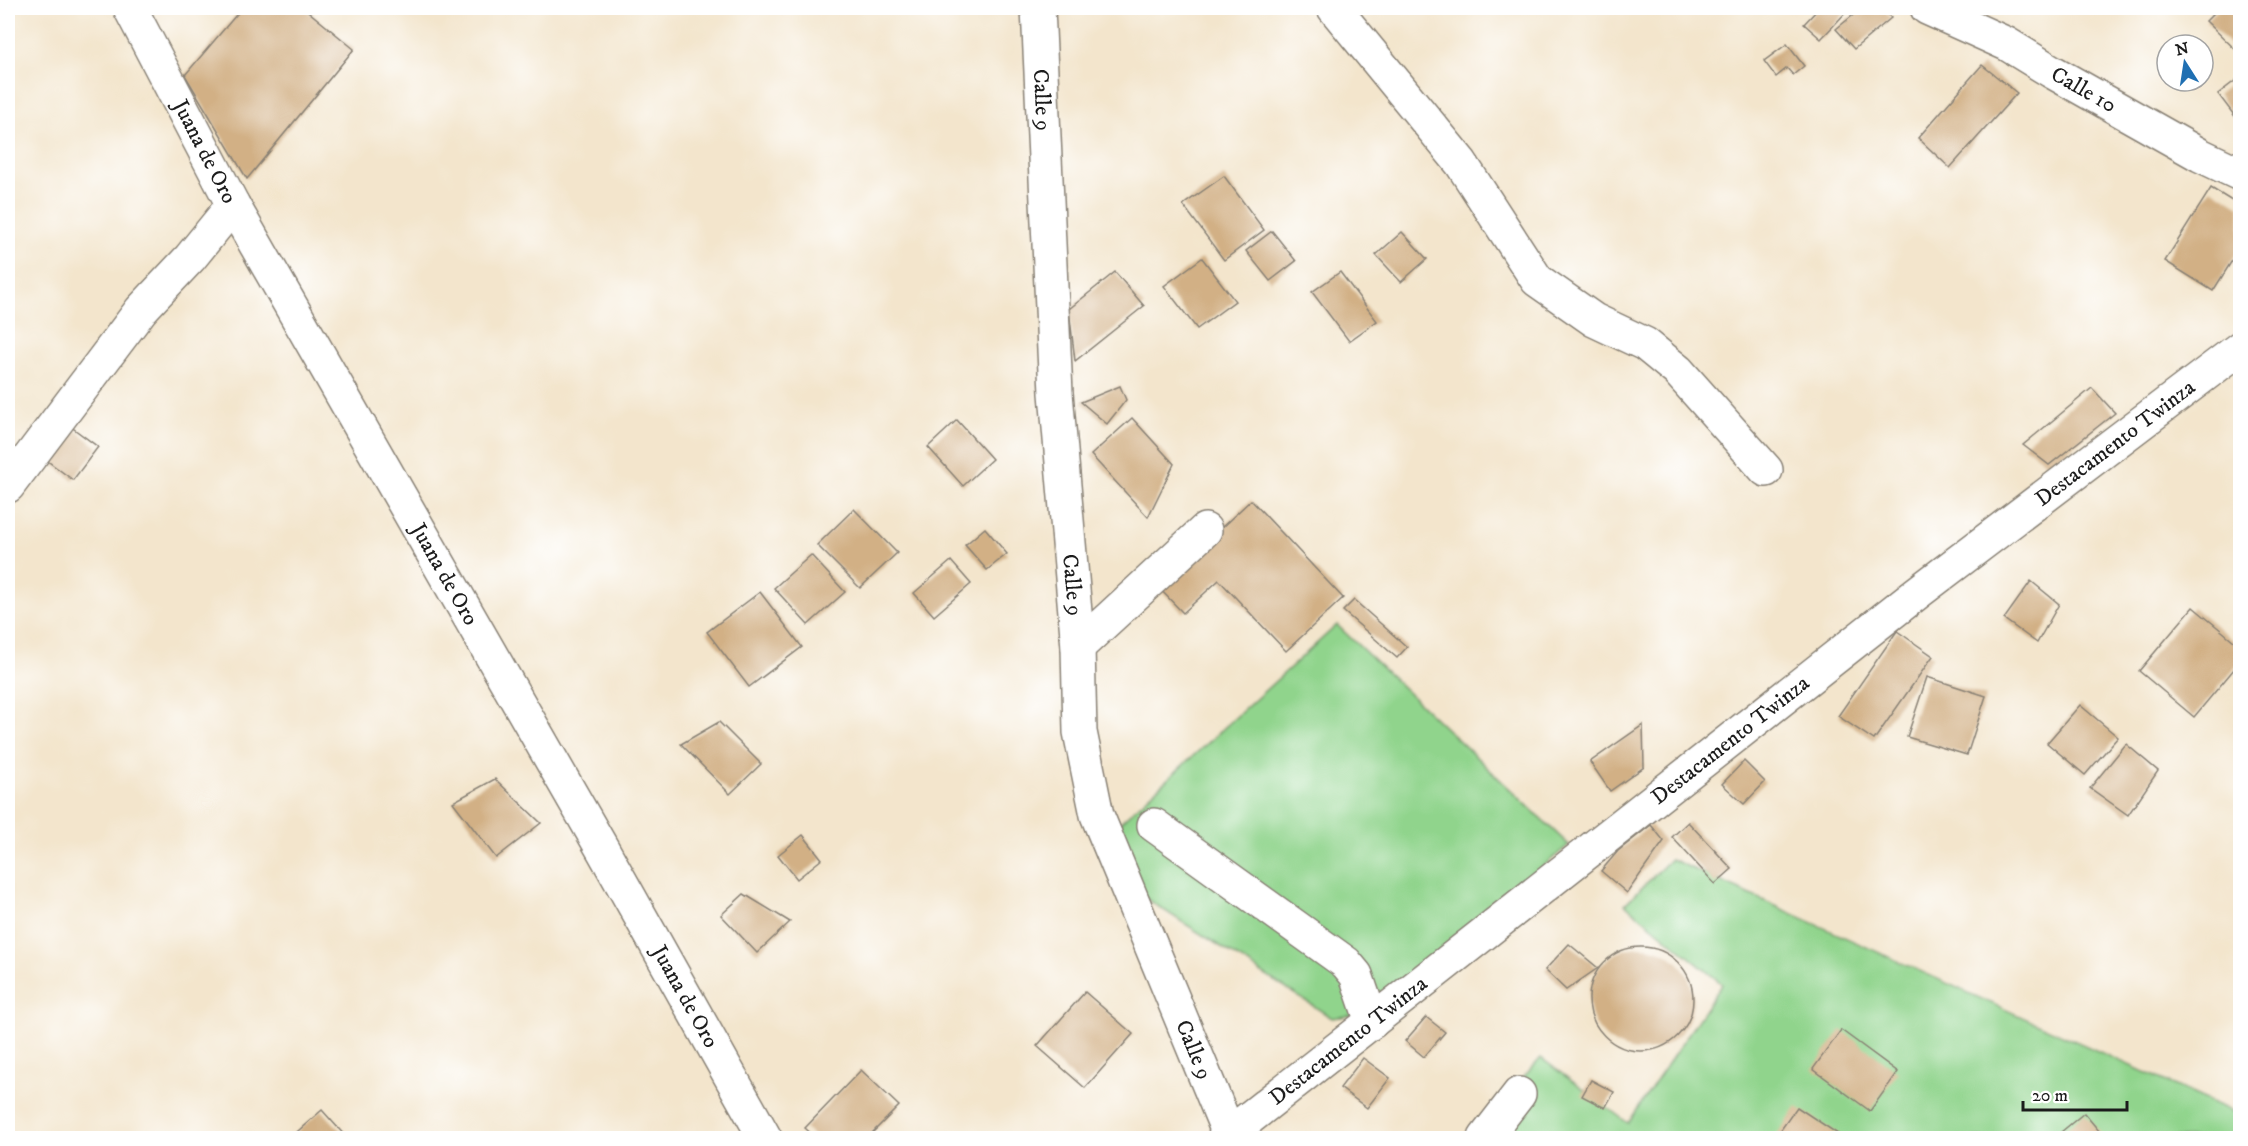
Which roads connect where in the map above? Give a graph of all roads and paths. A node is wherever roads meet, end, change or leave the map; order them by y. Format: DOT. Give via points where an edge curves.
graph roads {
  1 [pos="130,8"];
  2 [pos="1038,8"];
  3 [pos="1927,8"];
  4 [pos="1347,12"];
  5 [pos="2241,174"];
  6 [pos="233,205"];
  7 [pos="2241,348"];
  8 [pos="1766,470"];
  9 [pos="8,486"];
  10 [pos="1205,530"];
  11 [pos="1078,647"];
  12 [pos="1154,825"];
  13 [pos="1372,1022"];
  14 [pos="1519,1094"];
  15 [pos="1227,1136"];
  16 [pos="765,1138"];
  17 [pos="1485,1138"];
  1 -- 6 [label="street, Juana de Oro"];
  2 -- 11 [label="street, Calle 9" via="1056,393"];
  3 -- 5 [label="street, Calle 10" via="2007,44 2180,144"];
  4 -- 8 [label="street" via="1461,163 1537,280 1594,320 1645,344 1670,364"];
  6 -- 9 [label="street" via="141,310"];
  6 -- 16 [label="street, Juana de Oro"];
  7 -- 13 [label="street, Destacamento Twinza" via="1917,592"];
  10 -- 11 [label="street"];
  11 -- 15 [label="street, Calle 9" via="1080,732 1097,815"];
  12 -- 13 [label="street" via="1346,963 1356,975"];
  13 -- 15 [label="street, Destacamento Twinza"];
  14 -- 17 [label="street"];
}
